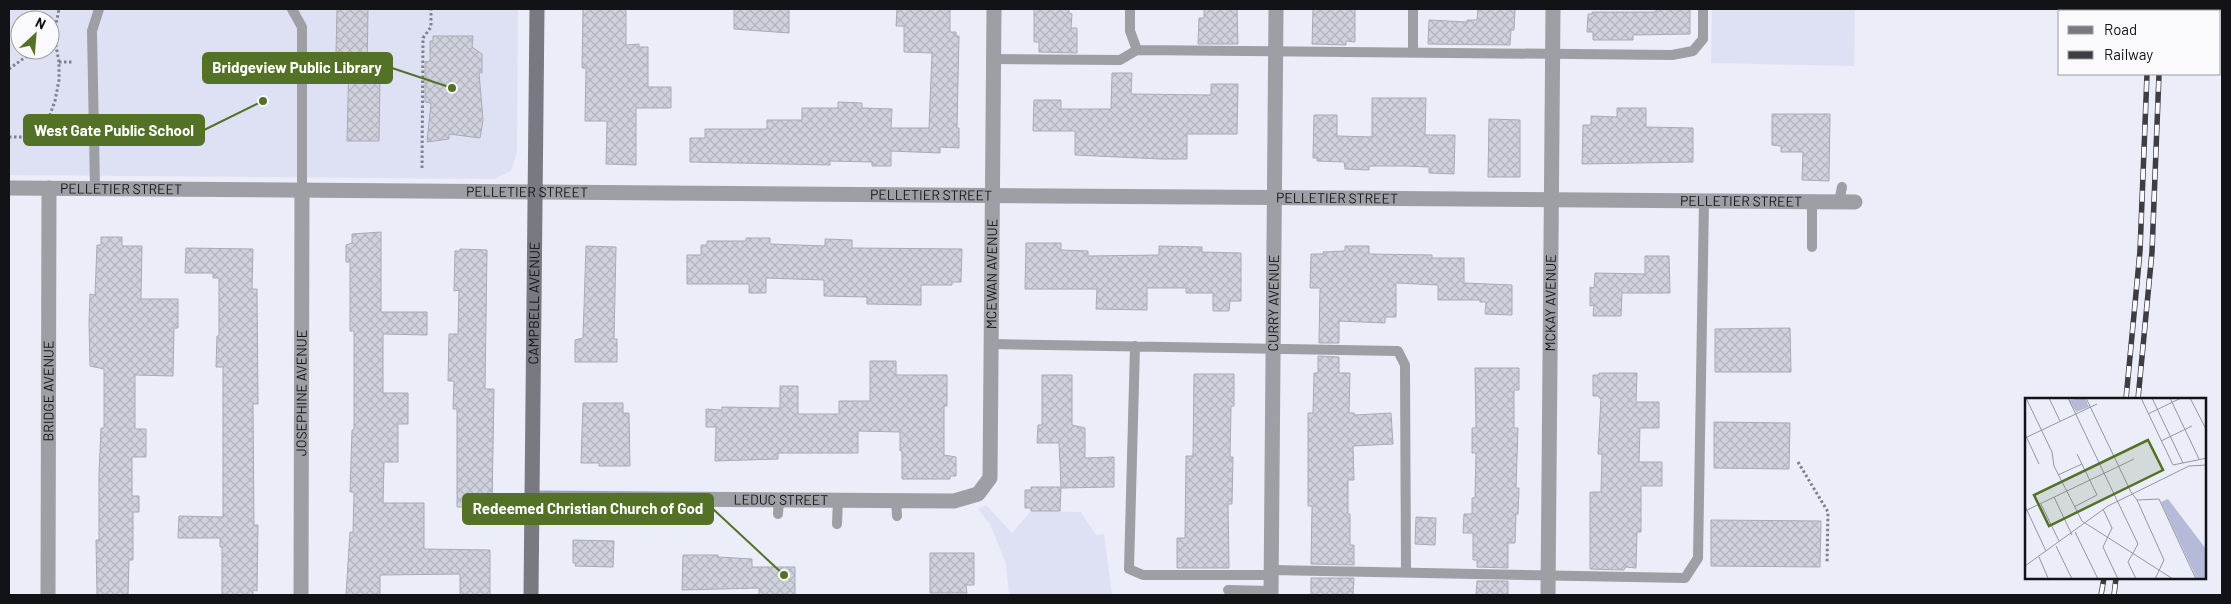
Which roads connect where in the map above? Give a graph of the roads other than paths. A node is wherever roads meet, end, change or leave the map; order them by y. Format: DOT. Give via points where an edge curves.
graph roads {
  1 [pos="99,9"];
  2 [pos="292,9"];
  3 [pos="537,9"];
  4 [pos="994,9"];
  5 [pos="1130,9"];
  6 [pos="1276,9"];
  7 [pos="1413,9"];
  8 [pos="1553,9"];
  9 [pos="1703,9"];
  10 [pos="1137,50"];
  11 [pos="1276,50"];
  12 [pos="1413,51"];
  13 [pos="1553,53"];
  14 [pos="994,59"];
  15 [pos="1842,187"];
  16 [pos="9,188"];
  17 [pos="49,188"];
  18 [pos="95,188"];
  19 [pos="302,190"];
  20 [pos="535,192"];
  21 [pos="993,195"];
  22 [pos="1275,198"];
  23 [pos="1552,200"];
  24 [pos="1704,201"];
  25 [pos="1812,202"];
  26 [pos="1839,202"];
  27 [pos="1855,202"];
  28 [pos="1812,247"];
  29 [pos="991,344"];
  30 [pos="1135,346"];
  31 [pos="1274,349"];
  32 [pos="990,478"];
  33 [pos="532,498"];
  34 [pos="838,500"];
  35 [pos="896,500"];
  36 [pos="897,516"];
  37 [pos="837,524"];
  38 [pos="1272,572"];
  39 [pos="1406,572"];
  40 [pos="1548,575"];
  41 [pos="1228,590"];
  42 [pos="1271,593"];
  43 [pos="48,595"];
  44 [pos="301,595"];
  45 [pos="531,595"];
  46 [pos="1548,595"];
  1 -- 18 [label="lane" via="92,31"];
  2 -- 19 [label="lane" via="302,27"];
  3 -- 20 [label="street, CAMPBELL AVENUE"];
  4 -- 14 [label="street, MCEWAN AVENUE"];
  5 -- 10 [label="lane" via="1130,31"];
  6 -- 11 [label="street, CURRY AVENUE"];
  7 -- 12 [label="lane"];
  8 -- 13 [label="street, MCKAY AVENUE"];
  9 -- 13 [label="lane" via="1703,39 1693,51 1672,55"];
  10 -- 11 [label="lane"];
  10 -- 14 [label="lane" via="1120,60"];
  11 -- 12 [label="lane"];
  11 -- 22 [label="street, CURRY AVENUE"];
  12 -- 13 [label="lane"];
  13 -- 23 [label="street, MCKAY AVENUE"];
  14 -- 21 [label="street, MCEWAN AVENUE"];
  15 -- 26 [label="lane"];
  16 -- 17 [label="street, PELLETIER STREET"];
  17 -- 18 [label="street, PELLETIER STREET"];
  17 -- 43 [label="street, BRIDGE AVENUE"];
  18 -- 19 [label="street, PELLETIER STREET"];
  19 -- 20 [label="street, PELLETIER STREET"];
  19 -- 44 [label="street, JOSEPHINE AVENUE"];
  20 -- 21 [label="street, PELLETIER STREET"];
  20 -- 33 [label="street, CAMPBELL AVENUE"];
  21 -- 22 [label="street, PELLETIER STREET"];
  21 -- 29 [label="street, MCEWAN AVENUE"];
  22 -- 23 [label="street, PELLETIER STREET"];
  22 -- 31 [label="street, CURRY AVENUE"];
  23 -- 24 [label="street, PELLETIER STREET"];
  23 -- 40 [label="street, MCKAY AVENUE"];
  24 -- 25 [label="street, PELLETIER STREET"];
  24 -- 40 [label="lane" via="1698,558 1685,578"];
  25 -- 26 [label="street, PELLETIER STREET"];
  25 -- 28 [label="lane"];
  26 -- 27 [label="street, PELLETIER STREET"];
  29 -- 30 [label="lane"];
  29 -- 32 [label="street, MCEWAN AVENUE"];
  30 -- 31 [label="lane"];
  30 -- 38 [label="lane" via="1129,569 1143,574"];
  31 -- 38 [label="street, CURRY AVENUE"];
  31 -- 39 [label="lane" via="1398,351 1405,365"];
  32 -- 35 [label="street, LEDUC STREET" via="978,494 954,501"];
  33 -- 34 [label="street, LEDUC STREET" via="779,507"];
  33 -- 45 [label="street, CAMPBELL AVENUE"];
  34 -- 35 [label="street, LEDUC STREET"];
  34 -- 37 [label="lane"];
  35 -- 36 [label="lane"];
  38 -- 39 [label="lane"];
  38 -- 42 [label="street, CURRY AVENUE"];
  39 -- 40 [label="lane"];
  40 -- 46 [label="street, MCKAY AVENUE"];
  41 -- 42 [label="lane"];
}
